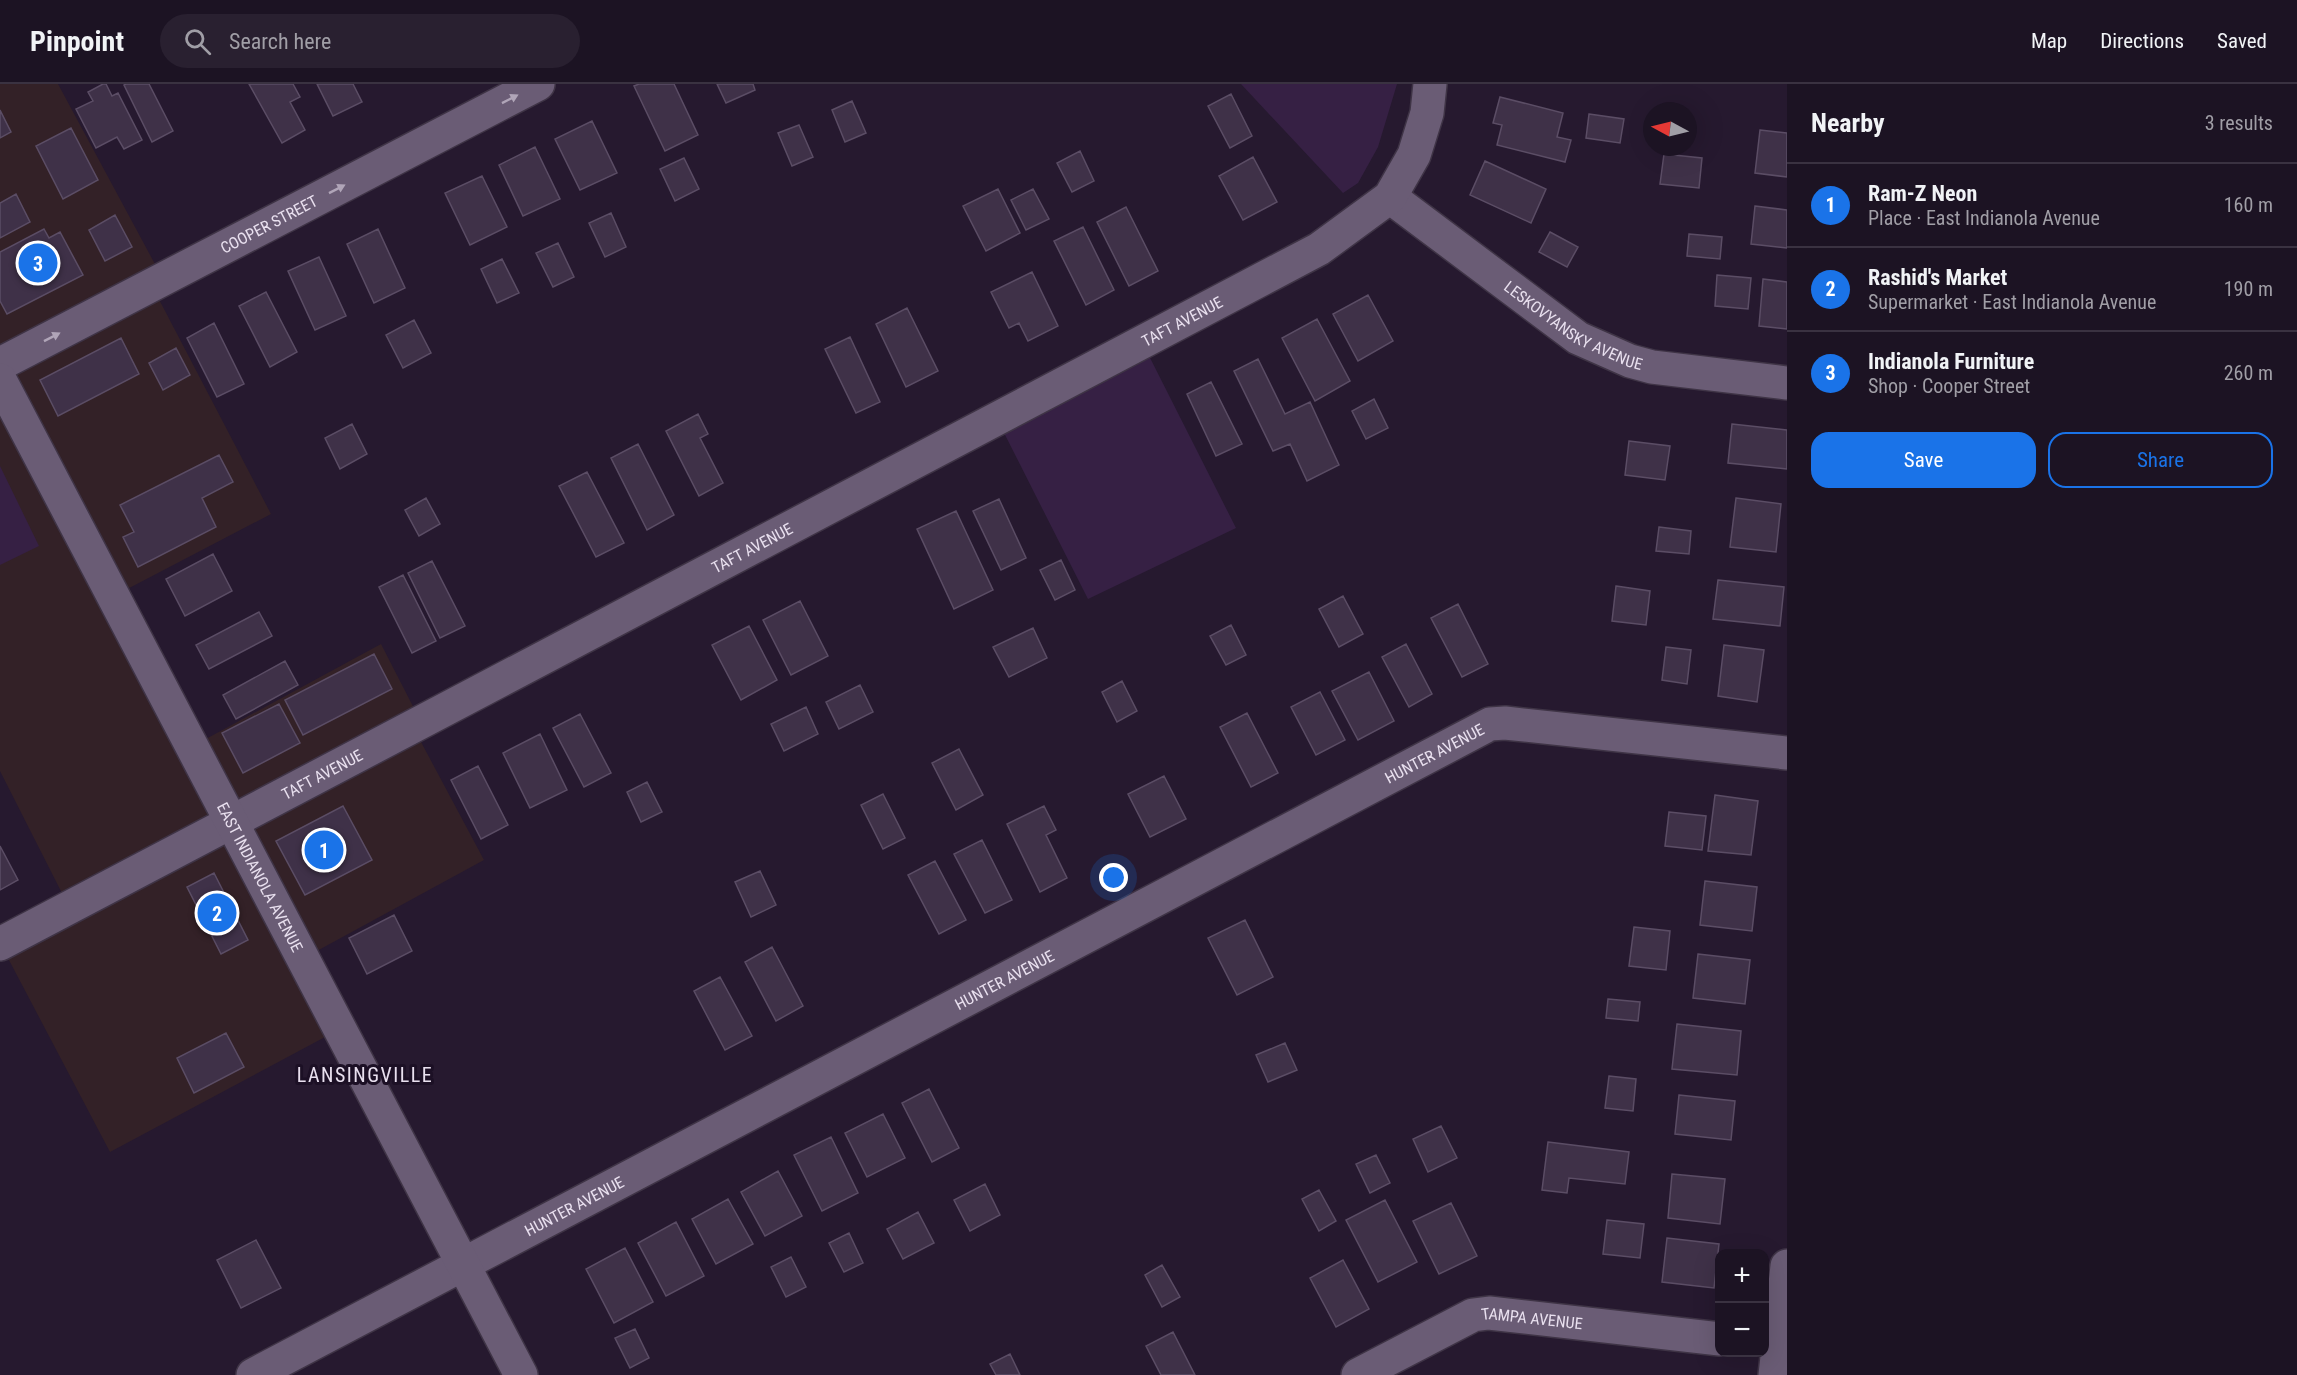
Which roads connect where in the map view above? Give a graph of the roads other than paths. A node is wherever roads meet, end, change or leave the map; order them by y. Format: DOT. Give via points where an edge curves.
graph roads {
  1 [pos="538,84"];
  2 [pos="1430,84"];
  3 [pos="1390,198"];
  4 [pos="0,364"];
  5 [pos="0,380"];
  6 [pos="1787,383"];
  7 [pos="1787,753"];
  8 [pos="232,821"];
  9 [pos="0,944"];
  10 [pos="464,1264"];
  11 [pos="1787,1266"];
  12 [pos="1715,1339"];
  13 [pos="1773,1355"];
  14 [pos="253,1375"];
  15 [pos="522,1375"];
  16 [pos="1358,1375"];
  4 -- 1 [label="street, COOPER STREET, one-way"];
  2 -- 3 [label="street, TAFT AVENUE" via="1414,155"];
  3 -- 6 [label="street, LESKOVYANSKY AVENUE" via="1578,338 1652,367"];
  3 -- 8 [label="street, TAFT AVENUE" via="1319,249"];
  5 -- 8 [label="street, EAST INDIANOLA AVENUE"];
  7 -- 10 [label="street, HUNTER AVENUE" via="1490,724"];
  8 -- 9 [label="street, TAFT AVENUE"];
  8 -- 10 [label="street, EAST INDIANOLA AVENUE"];
  10 -- 14 [label="street, HUNTER AVENUE"];
  10 -- 15 [label="street, EAST INDIANOLA AVENUE"];
  11 -- 13 [label="street"];
  12 -- 16 [label="street, TAMPA AVENUE" via="1481,1314"];
}
